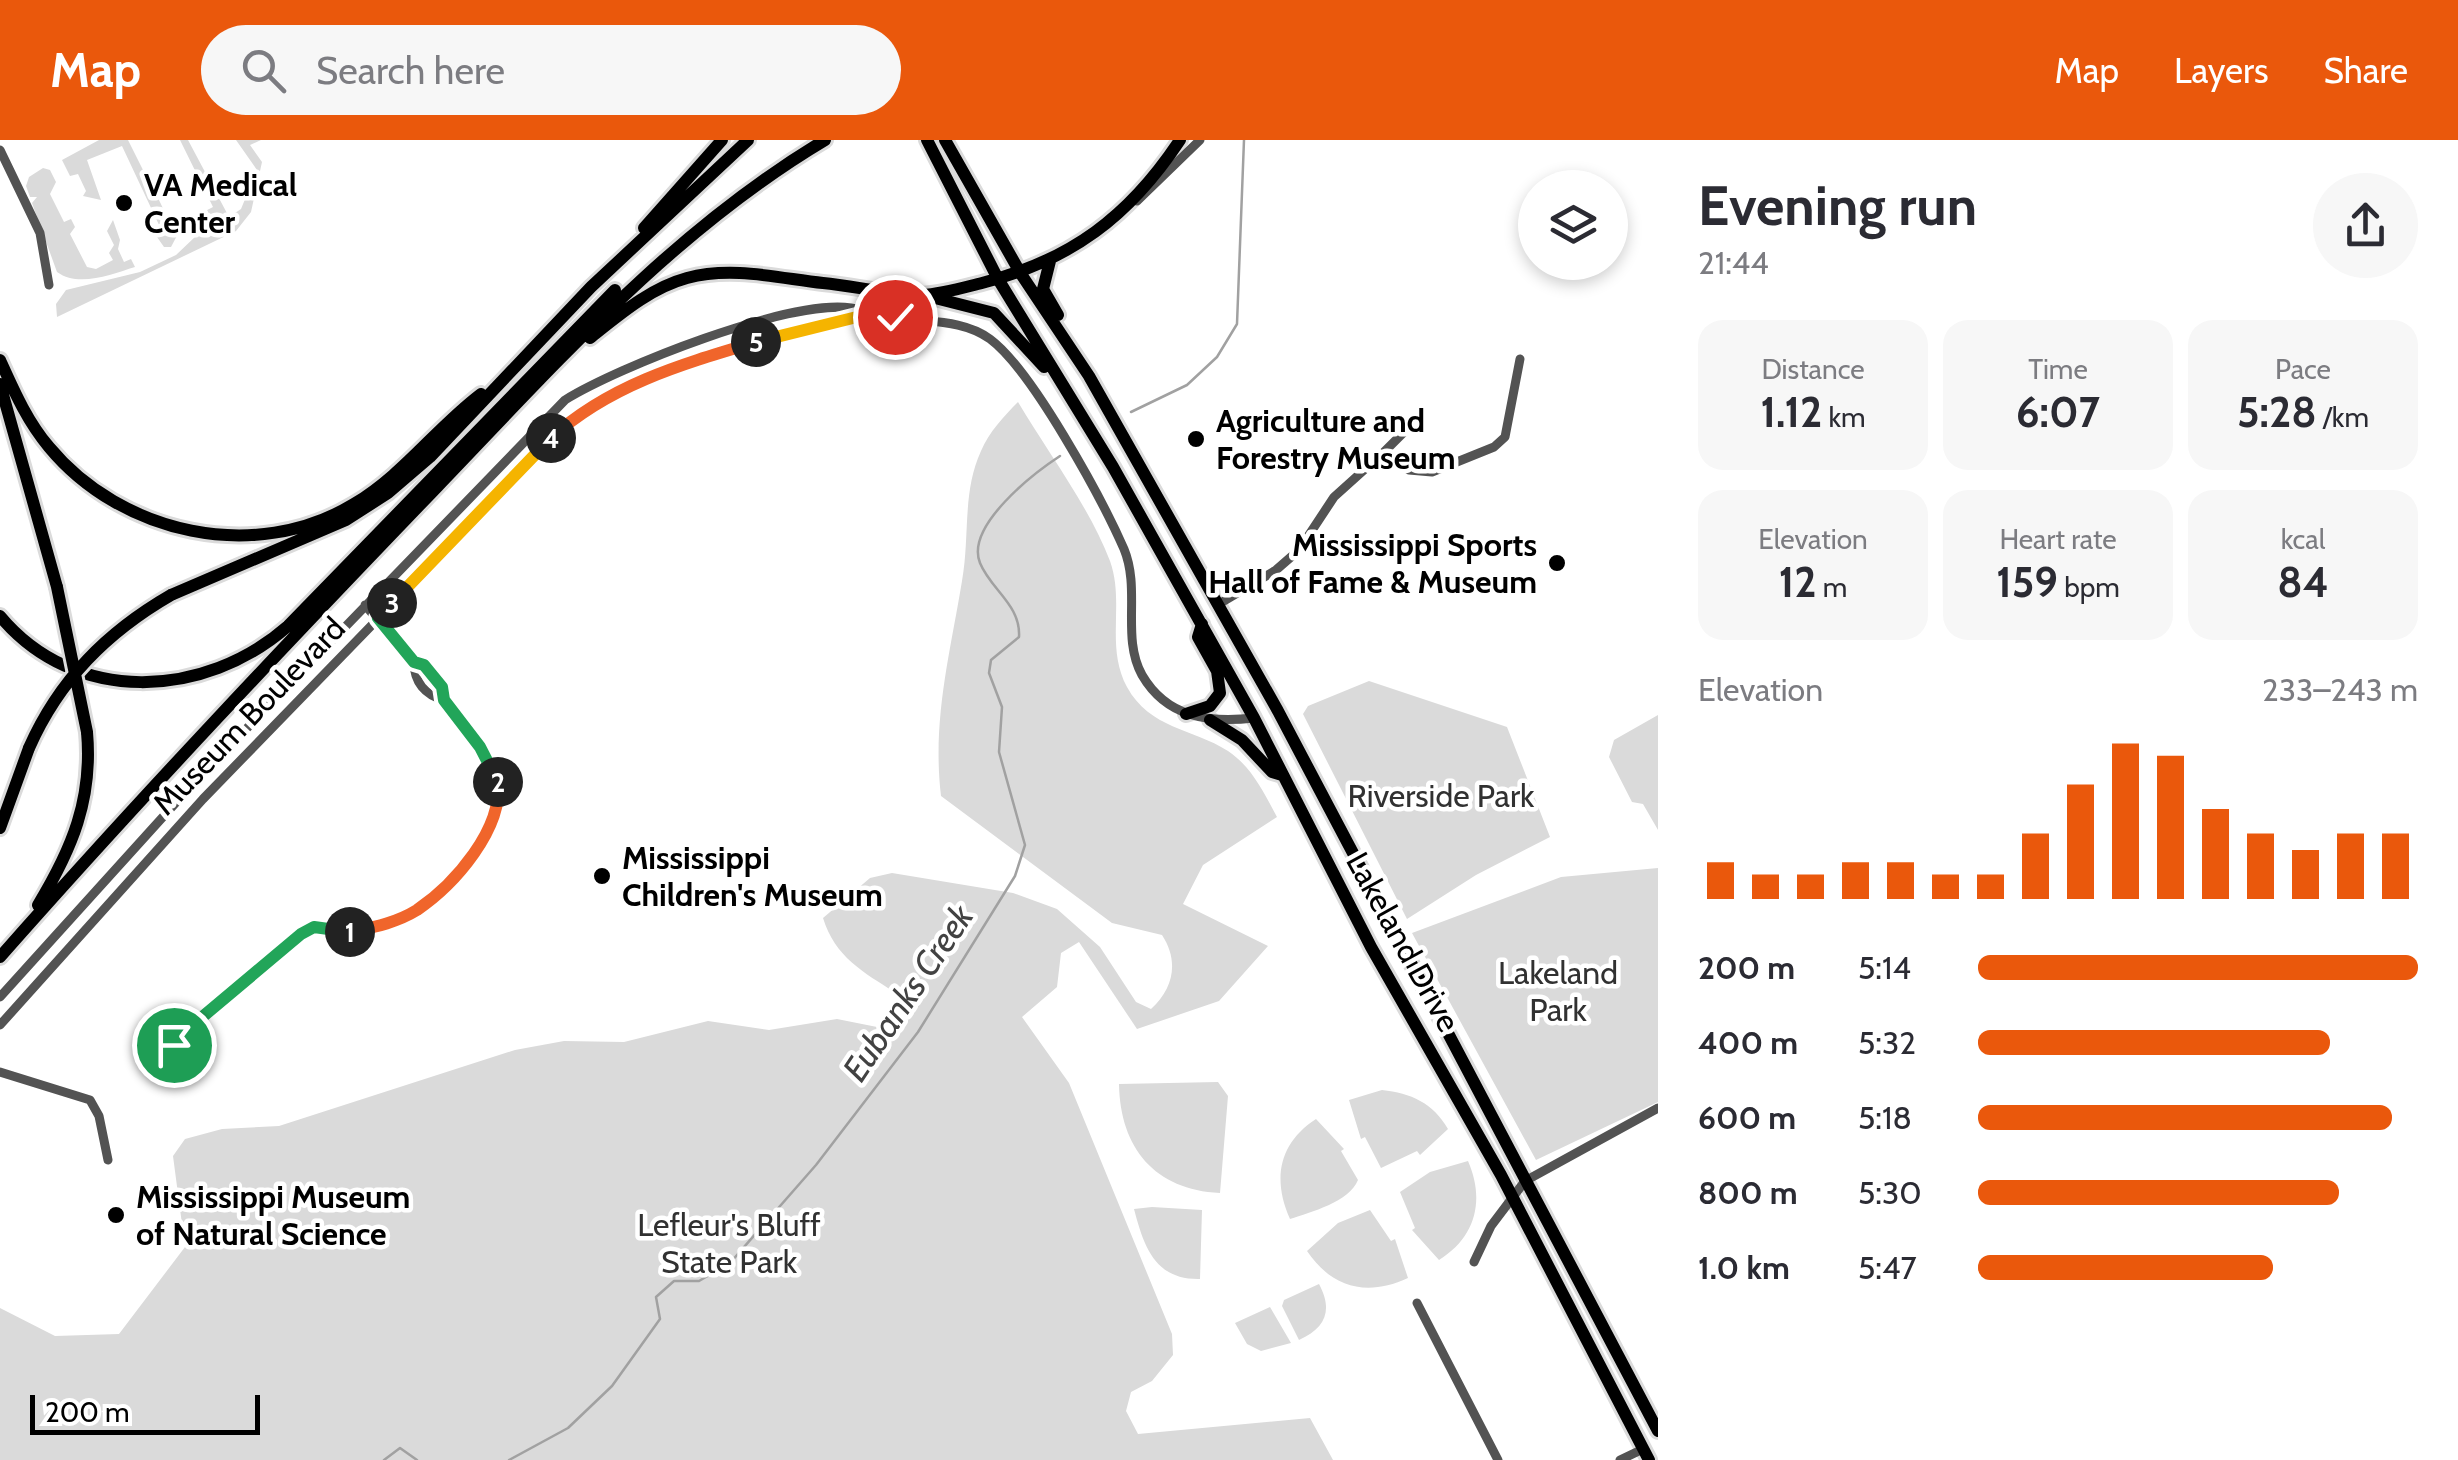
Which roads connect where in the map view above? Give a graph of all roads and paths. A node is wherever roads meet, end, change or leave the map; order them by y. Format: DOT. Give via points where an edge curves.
graph roads {
  1 [pos="722,140"];
  2 [pos="748,140"];
  3 [pos="825,140"];
  4 [pos="927,140"];
  5 [pos="945,140"];
  6 [pos="1180,140"];
  7 [pos="1200,140"];
  8 [pos="0,150"];
  9 [pos="714,216"];
  10 [pos="1120,216"];
  11 [pos="1050,261"];
  12 [pos="1020,274"];
  13 [pos="998,279"];
  14 [pos="49,285"];
  15 [pos="592,287"];
  16 [pos="918,295"];
  17 [pos="869,314"];
  18 [pos="665,353"];
  19 [pos="0,360"];
  20 [pos="1520,360"];
  21 [pos="552,367"];
  22 [pos="672,370"];
  23 [pos="507,375"];
  24 [pos="1089,376"];
  25 [pos="0,384"];
  26 [pos="1072,400"];
  27 [pos="1407,429"];
  28 [pos="520,444"];
  29 [pos="1384,452"];
  30 [pos="534,456"];
  31 [pos="1219,604"];
  32 [pos="364,606"];
  33 [pos="0,616"];
  34 [pos="378,618"];
  35 [pos="1200,620"];
  36 [pos="1278,711"];
  37 [pos="1186,714"];
  38 [pos="1254,718"];
  39 [pos="1210,720"];
  40 [pos="1283,776"];
  41 [pos="0,828"];
  42 [pos="1392,934"];
  43 [pos="18,936"];
  44 [pos="1371,947"];
  45 [pos="0,957"];
  46 [pos="0,996"];
  47 [pos="0,1025"];
  48 [pos="188,1029"];
  49 [pos="1454,1044"];
  50 [pos="1434,1054"];
  51 [pos="0,1072"];
  52 [pos="1658,1108"];
  53 [pos="108,1160"];
  54 [pos="1524,1181"];
  55 [pos="1513,1200"];
  56 [pos="1474,1262"];
  57 [pos="1416,1303"];
  58 [pos="1658,1432"];
  59 [pos="1658,1441"];
  60 [pos="1646,1455"];
  61 [pos="1498,1460"];
  62 [pos="1620,1460"];
  1 -- 15 [label="highway"];
  2 -- 15 [label="highway"];
  3 -- 9 [label="highway"];
  4 -- 13 [label="highway, Lakeland Drive"];
  5 -- 12 [label="highway, Lakeland Drive"];
  6 -- 10 [label="highway"];
  7 -- 10 [label="street"];
  8 -- 14 [label="street" via="40,233"];
  9 -- 21 [label="highway" via="614,302"];
  9 -- 33 [label="highway" via="597,306 288,626 233,664 185,680 117,682 40,651"];
  10 -- 11 [label="highway"];
  11 -- 12 [label="highway"];
  11 -- 24 [label="highway" via="1043,289"];
  12 -- 13 [label="highway"];
  12 -- 24 [label="highway, Lakeland Drive"];
  13 -- 16 [label="highway"];
  13 -- 26 [label="highway, Lakeland Drive"];
  15 -- 23 [label="highway"];
  16 -- 21 [label="highway" via="765,274 685,278 648,295"];
  16 -- 26 [label="highway" via="994,313"];
  17 -- 18 [label="street, Museum Boulevard" via="850,308 792,314"];
  17 -- 22 [label="street, Museum Boulevard"];
  17 -- 37 [label="street, Museum Boulevard" via="961,325 1004,350 1126,554 1133,646 1142,674 1155,693"];
  18 -- 22 [label="street"];
  18 -- 28 [label="street, Museum Boulevard" via="580,390"];
  19 -- 23 [label="highway" via="29,420 80,478 160,523 223,536 301,528 356,503"];
  20 -- 29 [label="street" via="1505,438 1494,447 1432,472 1409,470"];
  21 -- 43 [label="highway" via="217,715"];
  22 -- 30 [label="street, Museum Boulevard" via="598,401"];
  23 -- 41 [label="highway, bridge" via="430,457 368,507 170,594 123,626 81,665 46,712"];
  24 -- 31 [label="highway, Lakeland Drive"];
  25 -- 43 [label="highway, bridge" via="57,587 86,732 87,784 75,840"];
  26 -- 35 [label="highway, Lakeland Drive"];
  27 -- 29 [label="street"];
  28 -- 30 [label="street"];
  28 -- 32 [label="street, Museum Boulevard"];
  29 -- 31 [label="street" via="1334,497 1299,550"];
  30 -- 34 [label="street, Museum Boulevard"];
  31 -- 35 [label="highway"];
  31 -- 36 [label="highway, Lakeland Drive"];
  32 -- 34 [label="street"];
  32 -- 46 [label="street, Museum Boulevard"];
  34 -- 47 [label="street, Museum Boulevard"];
  34 -- 48 [label="street" via="442,687 444,700 480,747 497,778 494,823 416,910 388,925 348,932 314,927"];
  35 -- 37 [label="highway" via="1198,637 1217,671 1220,693 1210,706"];
  35 -- 38 [label="highway, Lakeland Drive"];
  36 -- 38 [label="highway"];
  36 -- 42 [label="highway, Lakeland Drive"];
  37 -- 39 [label="street, Museum Boulevard"];
  38 -- 39 [label="street, Museum Boulevard"];
  38 -- 40 [label="highway, Lakeland Drive"];
  39 -- 40 [label="highway"];
  40 -- 44 [label="highway, Lakeland Drive"];
  42 -- 44 [label="highway"];
  42 -- 49 [label="highway, Lakeland Drive"];
  43 -- 45 [label="highway"];
  44 -- 50 [label="highway, Lakeland Drive"];
  49 -- 50 [label="highway"];
  49 -- 54 [label="highway, Lakeland Drive"];
  50 -- 55 [label="highway, Lakeland Drive"];
  51 -- 53 [label="street" via="90,1100"];
  52 -- 54 [label="street"];
  54 -- 55 [label="street"];
  54 -- 58 [label="highway, Lakeland Drive"];
  55 -- 56 [label="street"];
  55 -- 60 [label="highway, Lakeland Drive"];
  57 -- 61 [label="street"];
  59 -- 60 [label="highway"];
  60 -- 62 [label="street"];
}
